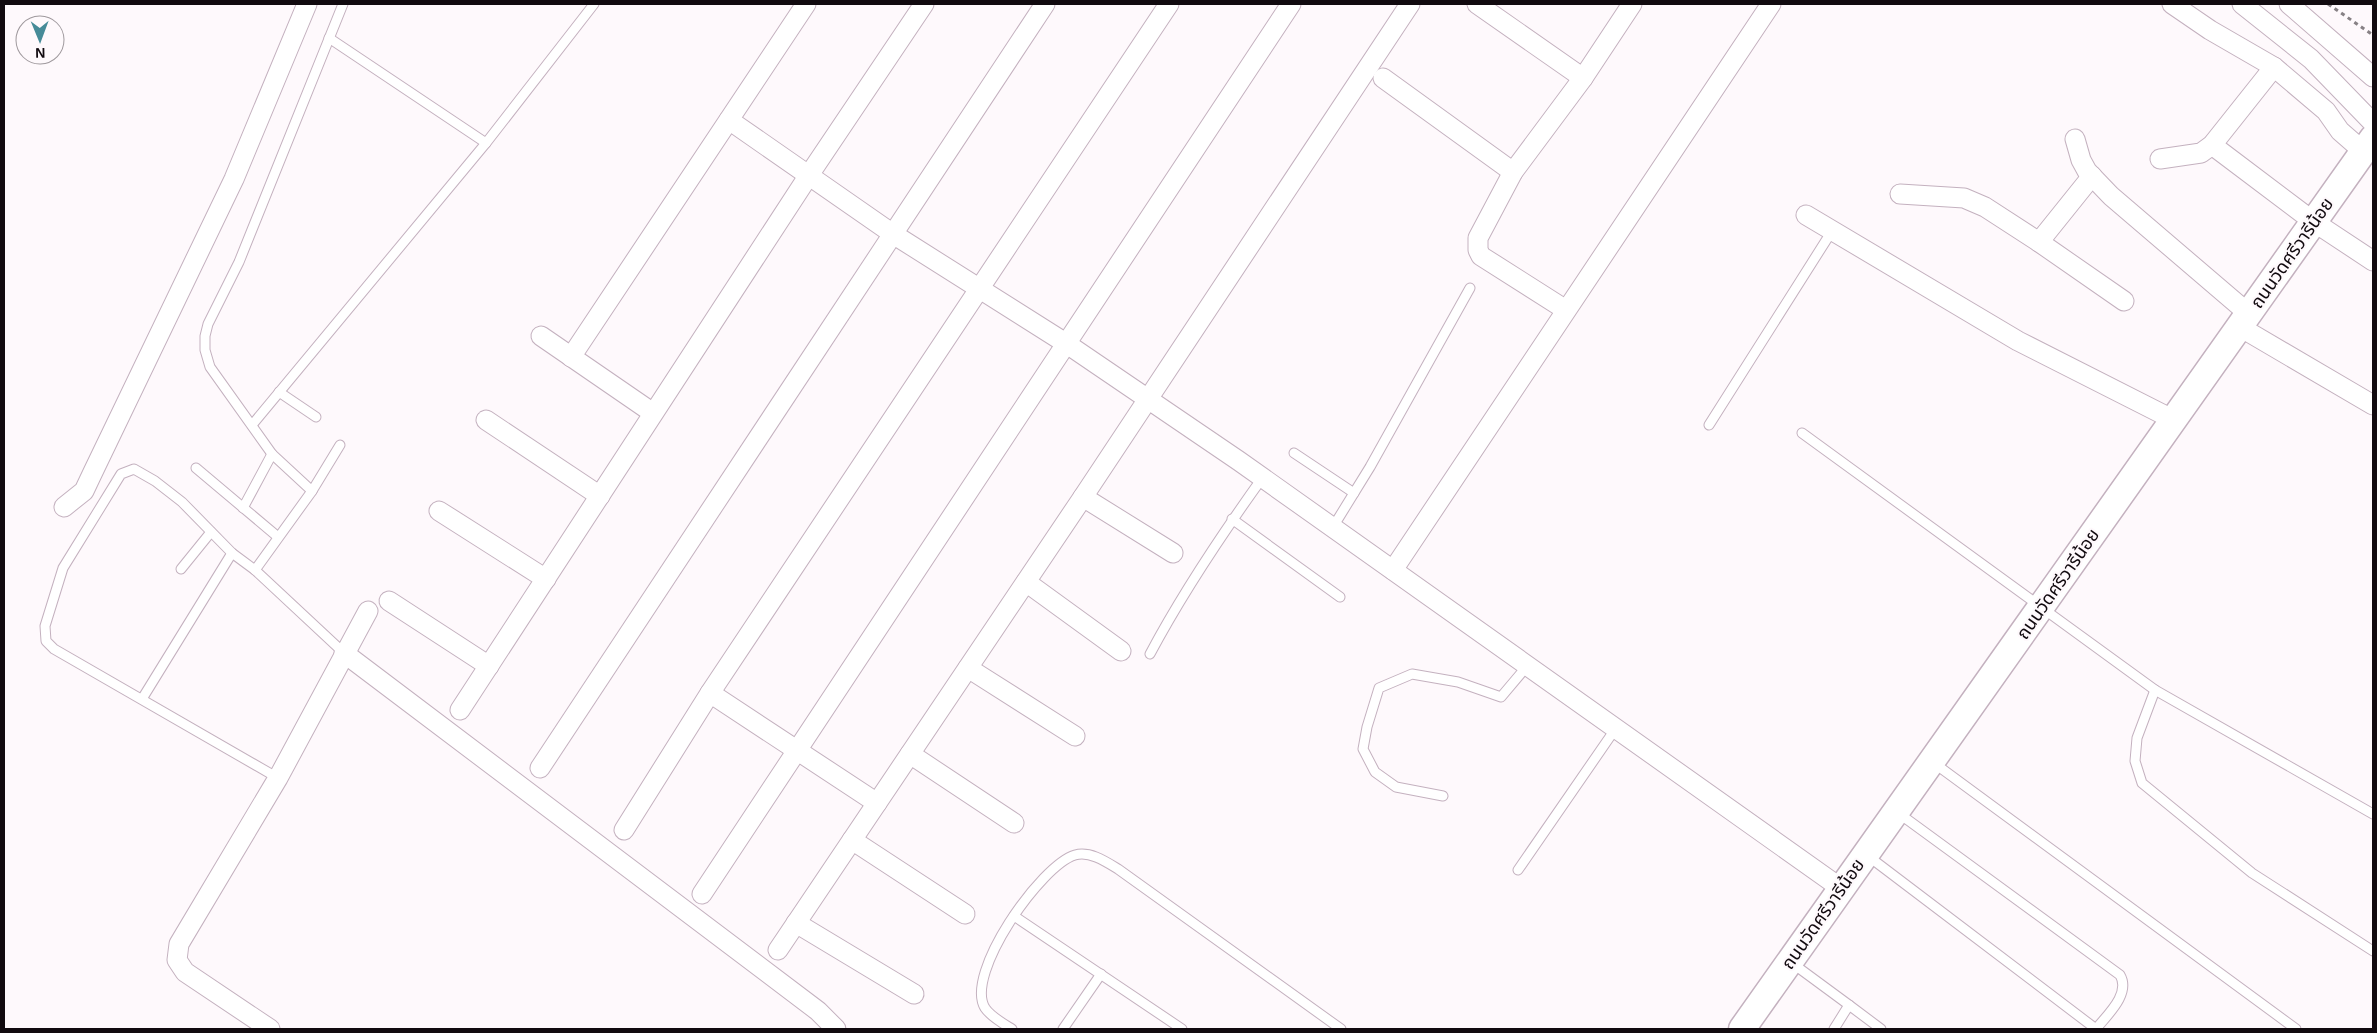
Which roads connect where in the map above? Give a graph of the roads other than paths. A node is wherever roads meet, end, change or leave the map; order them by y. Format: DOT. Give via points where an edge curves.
graph roads {
  1 [pos="307,4"];
  2 [pos="343,4"];
  3 [pos="594,4"];
  4 [pos="806,4"];
  5 [pos="924,4"];
  6 [pos="1045,4"];
  7 [pos="1169,4"];
  8 [pos="1291,4"];
  9 [pos="1410,4"];
  10 [pos="1477,4"];
  11 [pos="1632,4"];
  12 [pos="1771,4"];
  13 [pos="2172,4"];
  14 [pos="2242,4"];
  15 [pos="2290,4"];
  16 [pos="329,38"];
  17 [pos="2274,67"];
  18 [pos="2373,77"];
  19 [pos="1383,78"];
  20 [pos="1583,78"];
  21 [pos="729,120"];
  22 [pos="2373,123"];
  23 [pos="2075,139"];
  24 [pos="486,143"];
  25 [pos="2212,145"];
  26 [pos="2369,145"];
  27 [pos="2160,159"];
  28 [pos="1513,172"];
  29 [pos="809,175"];
  30 [pos="2092,176"];
  31 [pos="1900,194"];
  32 [pos="1806,215"];
  33 [pos="2314,222"];
  34 [pos="1832,231"];
  35 [pos="893,234"];
  36 [pos="2039,242"];
  37 [pos="2373,262"];
  38 [pos="979,288"];
  39 [pos="1470,288"];
  40 [pos="2124,301"];
  41 [pos="1566,310"];
  42 [pos="2244,321"];
  43 [pos="541,336"];
  44 [pos="1066,344"];
  45 [pos="571,357"];
  46 [pos="279,392"];
  47 [pos="1148,398"];
  48 [pos="2373,404"];
  49 [pos="654,414"];
  50 [pos="316,416"];
  51 [pos="486,420"];
  52 [pos="2174,420"];
  53 [pos="1709,424"];
  54 [pos="252,425"];
  55 [pos="1802,433"];
  56 [pos="340,445"];
  57 [pos="1294,453"];
  58 [pos="272,454"];
  59 [pos="196,468"];
  60 [pos="1263,477"];
  61 [pos="312,491"];
  62 [pos="1354,492"];
  63 [pos="600,496"];
  64 [pos="1084,497"];
  65 [pos="64,507"];
  66 [pos="243,508"];
  67 [pos="439,511"];
  68 [pos="1232,519"];
  69 [pos="1333,526"];
  70 [pos="211,532"];
  71 [pos="278,537"];
  72 [pos="232,553"];
  73 [pos="1173,553"];
  74 [pos="182,570"];
  75 [pos="255,570"];
  76 [pos="1393,570"];
  77 [pos="546,579"];
  78 [pos="1026,582"];
  79 [pos="1340,597"];
  80 [pos="389,601"];
  81 [pos="2041,608"];
  82 [pos="368,611"];
  83 [pos="1121,651"];
  84 [pos="344,652"];
  85 [pos="1150,654"];
  86 [pos="1528,665"];
  87 [pos="489,666"];
  88 [pos="968,668"];
  89 [pos="2155,690"];
  90 [pos="710,693"];
  91 [pos="142,700"];
  92 [pos="460,710"];
  93 [pos="1616,728"];
  94 [pos="1075,736"];
  95 [pos="797,749"];
  96 [pos="910,754"];
  97 [pos="1932,761"];
  98 [pos="540,768"];
  99 [pos="278,778"];
  100 [pos="1443,796"];
  101 [pos="877,803"];
  102 [pos="1896,812"];
  103 [pos="2373,814"];
  104 [pos="1014,823"];
  105 [pos="624,830"];
  106 [pos="852,840"];
  107 [pos="1866,854"];
  108 [pos="1518,870"];
  109 [pos="1842,889"];
  110 [pos="702,894"];
  111 [pos="965,914"];
  112 [pos="1014,916"];
  113 [pos="796,923"];
  114 [pos="778,950"];
  115 [pos="2373,951"];
  116 [pos="1790,962"];
  117 [pos="1101,974"];
  118 [pos="914,994"];
  119 [pos="1849,1006"];
  120 [pos="270,1029"];
  121 [pos="836,1029"];
  122 [pos="1012,1029"];
  123 [pos="1063,1029"];
  124 [pos="1182,1029"];
  125 [pos="1341,1029"];
  126 [pos="1742,1029"];
  127 [pos="1834,1029"];
  128 [pos="1881,1029"];
  129 [pos="2096,1029"];
  130 [pos="2296,1029"];
  1 -- 65 [label="street" via="234,179 84,491"];
  2 -- 16 [label="lane"];
  3 -- 24 [label="lane"];
  4 -- 21 [label="street"];
  5 -- 29 [label="street"];
  6 -- 35 [label="street"];
  7 -- 38 [label="street"];
  8 -- 44 [label="street"];
  9 -- 47 [label="street"];
  10 -- 20 [label="street"];
  11 -- 20 [label="street"];
  12 -- 41 [label="street"];
  13 -- 17 [label="street"];
  14 -- 22 [label="street" via="2310,59"];
  15 -- 18 [label="street"];
  16 -- 24 [label="lane"];
  16 -- 54 [label="lane" via="239,262 205,336 210,367"];
  17 -- 25 [label="street"];
  17 -- 26 [label="street" via="2326,111 2340,131"];
  19 -- 28 [label="street"];
  20 -- 28 [label="street"];
  21 -- 29 [label="street"];
  21 -- 45 [label="street"];
  23 -- 30 [label="street" via="2081,160"];
  24 -- 46 [label="lane"];
  25 -- 27 [label="street" via="2200,153"];
  25 -- 33 [label="street"];
  26 -- 33 [label="main road, ถนนวัดศรีวารีน้อย"];
  28 -- 41 [label="street" via="1478,238 1478,250 1481,256"];
  29 -- 35 [label="street"];
  29 -- 49 [label="street"];
  30 -- 36 [label="street"];
  30 -- 42 [label="street"];
  31 -- 36 [label="street" via="1964,198 1985,207"];
  32 -- 34 [label="street"];
  33 -- 37 [label="street"];
  33 -- 42 [label="main road, ถนนวัดศรีวารีน้อย"];
  34 -- 52 [label="street" via="2018,341"];
  34 -- 53 [label="lane"];
  35 -- 38 [label="street"];
  35 -- 98 [label="street"];
  36 -- 40 [label="street"];
  38 -- 44 [label="street"];
  38 -- 90 [label="street"];
  39 -- 62 [label="lane"];
  41 -- 76 [label="street"];
  42 -- 48 [label="street"];
  42 -- 52 [label="main road, ถนนวัดศรีวารีน้อย"];
  43 -- 45 [label="street"];
  44 -- 47 [label="street"];
  44 -- 95 [label="street"];
  45 -- 49 [label="street"];
  46 -- 50 [label="lane"];
  46 -- 54 [label="lane"];
  47 -- 60 [label="street"];
  47 -- 64 [label="street"];
  49 -- 63 [label="street"];
  51 -- 63 [label="street"];
  52 -- 81 [label="main road, ถนนวัดศรีวารีน้อย"];
  54 -- 58 [label="lane"];
  55 -- 81 [label="lane"];
  56 -- 61 [label="lane"];
  57 -- 62 [label="lane"];
  58 -- 61 [label="lane"];
  58 -- 66 [label="lane"];
  59 -- 66 [label="lane"];
  60 -- 68 [label="lane"];
  60 -- 69 [label="street"];
  61 -- 71 [label="lane"];
  62 -- 69 [label="lane"];
  63 -- 77 [label="street"];
  64 -- 73 [label="street"];
  64 -- 78 [label="street"];
  66 -- 71 [label="lane"];
  67 -- 77 [label="street"];
  68 -- 79 [label="lane"];
  68 -- 85 [label="lane" via="1172,612"];
  69 -- 76 [label="street"];
  70 -- 72 [label="lane"];
  70 -- 74 [label="lane"];
  70 -- 91 [label="lane" via="168,490 143,473 128,470 121,474 63,568 45,626 46,641 54,649"];
  71 -- 75 [label="lane"];
  72 -- 75 [label="lane"];
  72 -- 91 [label="lane"];
  75 -- 84 [label="lane"];
  76 -- 86 [label="street"];
  77 -- 87 [label="street"];
  78 -- 83 [label="street"];
  78 -- 88 [label="street"];
  80 -- 87 [label="street"];
  81 -- 89 [label="lane"];
  81 -- 97 [label="main road, ถนนวัดศรีวารีน้อย"];
  82 -- 84 [label="street"];
  84 -- 99 [label="street"];
  84 -- 121 [label="street" via="818,1011"];
  86 -- 93 [label="street"];
  86 -- 100 [label="lane" via="1501,697 1458,682 1412,674 1379,688 1366,727 1363,749 1375,772 1396,787"];
  87 -- 92 [label="street"];
  88 -- 94 [label="street"];
  88 -- 96 [label="street"];
  89 -- 103 [label="lane"];
  89 -- 115 [label="lane" via="2137,738 2135,761 2142,783 2252,872"];
  90 -- 95 [label="street"];
  90 -- 105 [label="street"];
  91 -- 99 [label="lane"];
  93 -- 108 [label="lane"];
  93 -- 109 [label="street"];
  95 -- 101 [label="street"];
  95 -- 110 [label="street"];
  96 -- 101 [label="street"];
  96 -- 104 [label="street"];
  97 -- 102 [label="main road, ถนนวัดศรีวารีน้อย"];
  97 -- 130 [label="lane"];
  99 -- 120 [label="street" via="179,944 177,960 197,982"];
  101 -- 106 [label="street"];
  102 -- 107 [label="main road, ถนนวัดศรีวารีน้อย"];
  102 -- 129 [label="lane" via="2120,975 2124,981 2120,998"];
  106 -- 111 [label="street"];
  106 -- 113 [label="street"];
  107 -- 109 [label="main road, ถนนวัดศรีวารีน้อย"];
  107 -- 129 [label="lane"];
  109 -- 116 [label="main road, ถนนวัดศรีวารีน้อย"];
  112 -- 117 [label="lane"];
  112 -- 122 [label="lane" via="999,940 982,994 985,1008"];
  112 -- 125 [label="lane" via="1040,881 1061,861 1077,855 1101,858"];
  113 -- 114 [label="street"];
  113 -- 118 [label="street"];
  116 -- 119 [label="lane"];
  116 -- 126 [label="main road, ถนนวัดศรีวารีน้อย"];
  117 -- 123 [label="lane"];
  117 -- 124 [label="lane"];
  119 -- 127 [label="lane"];
  119 -- 128 [label="lane"];
}
